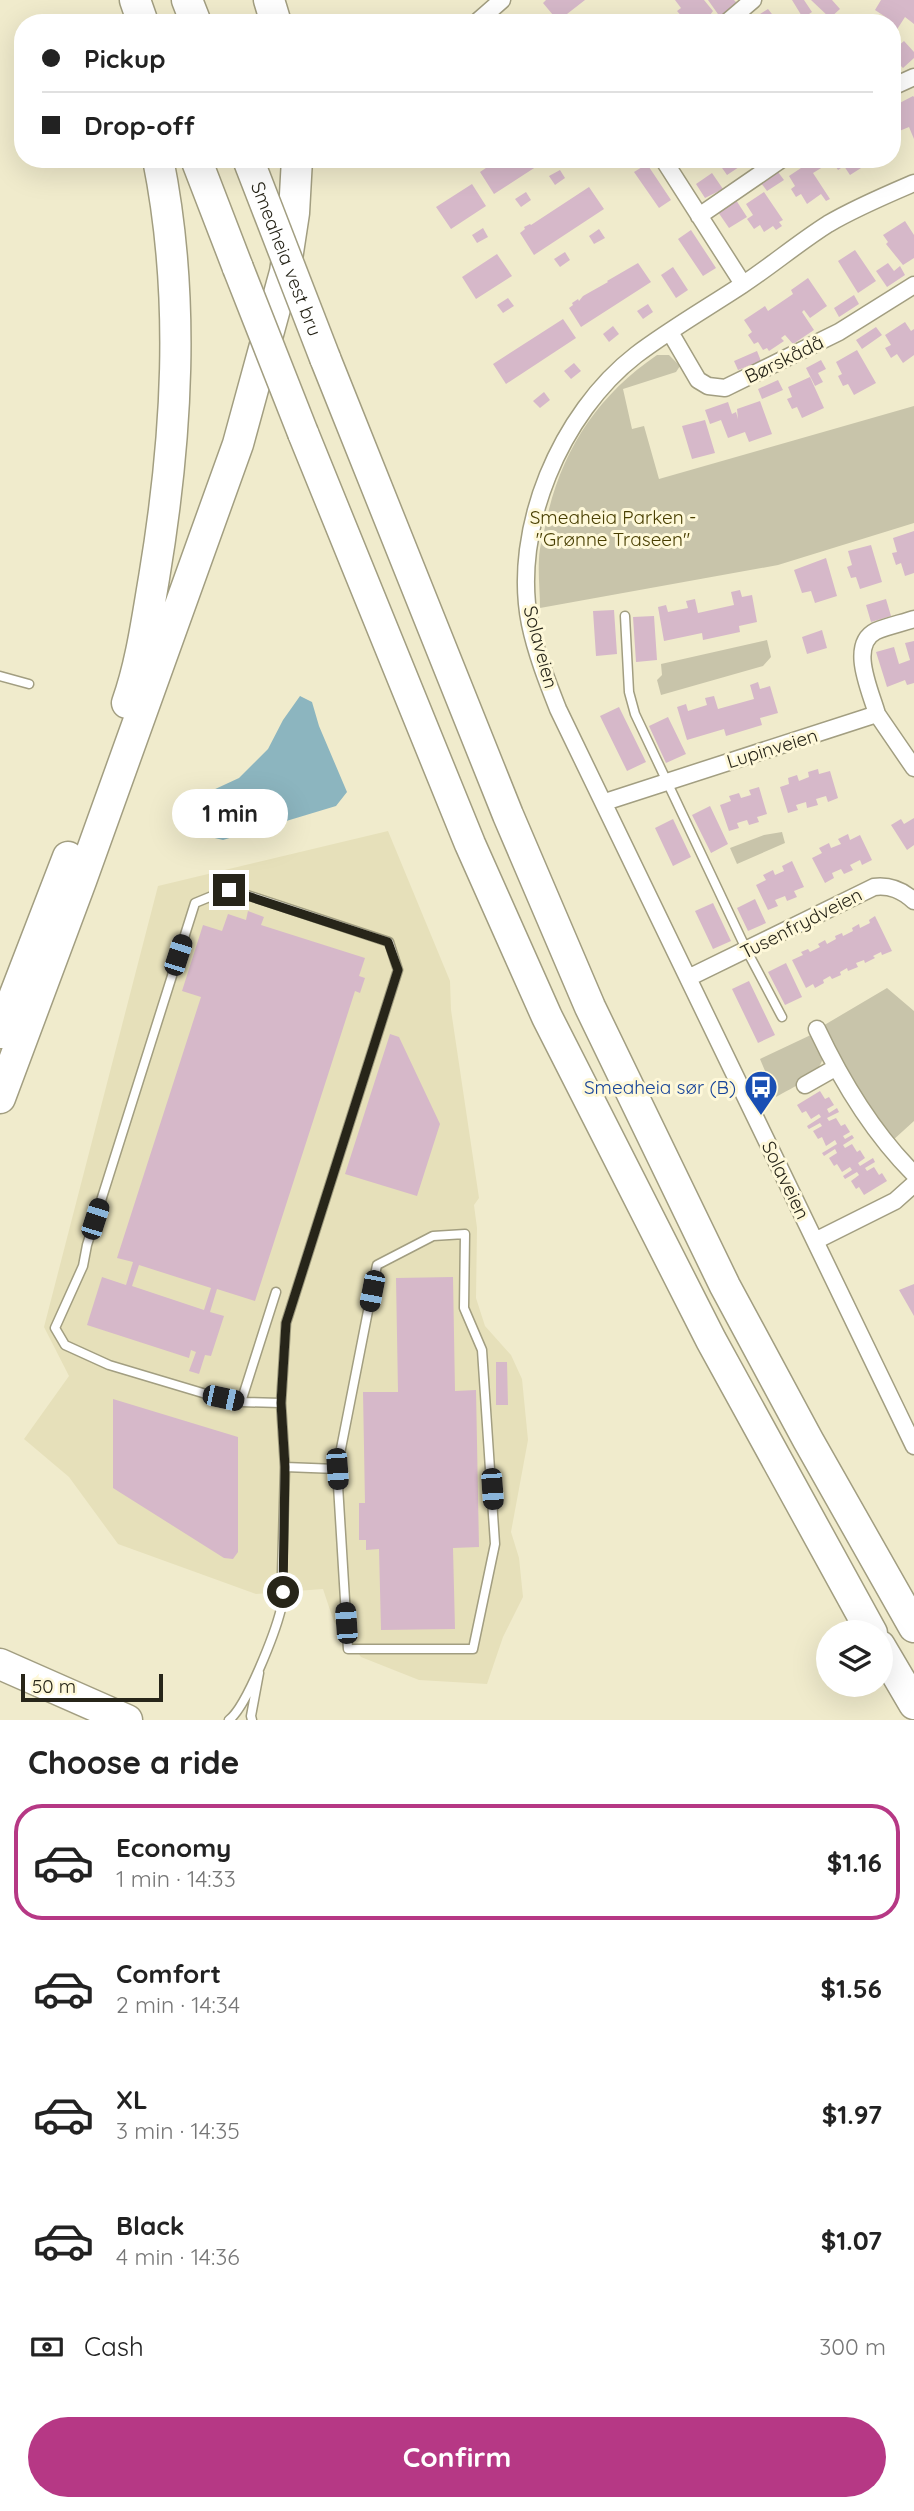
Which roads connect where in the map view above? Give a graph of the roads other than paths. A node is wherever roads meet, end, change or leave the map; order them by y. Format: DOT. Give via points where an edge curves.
graph roads {
  1 [pos="502,0"];
  2 [pos="753,0"];
  3 [pos="486,14"];
  4 [pos="737,14"];
  5 [pos="159,168"];
  6 [pos="199,168"];
  7 [pos="251,168"];
  8 [pos="297,168"];
  9 [pos="669,168"];
  10 [pos="769,168"];
  11 [pos="914,183"];
  12 [pos="699,216"];
  13 [pos="743,284"];
  14 [pos="914,285"];
  15 [pos="670,332"];
  16 [pos="625,617"];
  17 [pos="914,619"];
  18 [pos="0,676"];
  19 [pos="29,684"];
  20 [pos="141,690"];
  21 [pos="877,714"];
  22 [pos="914,768"];
  23 [pos="665,781"];
  24 [pos="605,802"];
  25 [pos="914,901"];
  26 [pos="747,951"];
  27 [pos="688,978"];
  28 [pos="782,1017"];
  29 [pos="817,1029"];
  30 [pos="0,1033"];
  31 [pos="835,1068"];
  32 [pos="805,1085"];
  33 [pos="0,1098"];
  34 [pos="914,1183"];
  35 [pos="815,1241"];
  36 [pos="276,1292"];
  37 [pos="241,1402"];
  38 [pos="281,1403"];
  39 [pos="808,1440"];
  40 [pos="914,1444"];
  41 [pos="285,1467"];
  42 [pos="337,1469"];
  43 [pos="845,1586"];
  44 [pos="914,1587"];
  45 [pos="848,1620"];
  46 [pos="865,1620"];
  47 [pos="914,1627"];
  48 [pos="261,1663"];
  49 [pos="0,1664"];
  50 [pos="893,1668"];
  51 [pos="0,1681"];
  52 [pos="890,1697"];
  53 [pos="914,1704"];
  54 [pos="86,1720"];
  55 [pos="127,1720"];
  56 [pos="229,1720"];
  57 [pos="252,1720"];
  58 [pos="903,1720"];
  1 -- 3 [label="street"];
  2 -- 4 [label="street"];
  5 -- 20 [label="highway" via="172,257 177,345 173,440"];
  6 -- 43 [label="highway, bridge" via="470,844 547,1017 712,1340"];
  7 -- 39 [label="highway, Smeaheia vest bru, bridge" via="508,815 590,1007 725,1286"];
  8 -- 20 [label="highway" via="285,272 238,444"];
  9 -- 12 [label="street"];
  10 -- 12 [label="street"];
  11 -- 13 [label="street, Solaveien" via="830,223"];
  12 -- 13 [label="street"];
  13 -- 15 [label="street, Solaveien"];
  14 -- 15 [label="street, Børskådå" via="839,332 725,388 698,380"];
  15 -- 24 [label="street, Solaveien" via="635,356 586,405 564,438 549,473 532,534 527,587 530,622 545,678"];
  16 -- 23 [label="lane" via="629,692"];
  17 -- 21 [label="street" via="864,640 861,651"];
  18 -- 19 [label="lane"];
  20 -- 30 [label="highway"];
  20 -- 33 [label="highway"];
  21 -- 22 [label="street"];
  21 -- 23 [label="street, Lupinveien"];
  23 -- 24 [label="street, Lupinveien"];
  23 -- 26 [label="lane"];
  24 -- 27 [label="street, Solaveien"];
  25 -- 26 [label="street, Tusenfrydveien" via="899,890 874,887"];
  26 -- 27 [label="street, Tusenfrydveien"];
  26 -- 28 [label="lane"];
  27 -- 35 [label="street, Solaveien"];
  29 -- 31 [label="street, Solaveien"];
  31 -- 32 [label="street"];
  31 -- 34 [label="street, Solaveien"];
  34 -- 35 [label="street, Solaveien" via="886,1206"];
  35 -- 40 [label="street, Solaveien"];
  36 -- 37 [label="lane"];
  37 -- 38 [label="lane"];
  37 -- 38 [label="lane" via="109,1366 65,1345 55,1328 83,1266 195,903 229,890 388,942 398,970 286,1323"];
  38 -- 41 [label="lane"];
  39 -- 44 [label="highway" via="837,1462"];
  39 -- 47 [label="highway, Smeaheia vest bru"];
  41 -- 42 [label="lane"];
  41 -- 48 [label="lane" via="281,1609"];
  42 -- 42 [label="lane" via="348,1649 473,1649 495,1544 482,1350 464,1308 465,1234 433,1236 377,1265"];
  43 -- 45 [label="highway" via="843,1612"];
  43 -- 46 [label="highway"];
  48 -- 56 [label="lane" via="237,1714"];
  48 -- 57 [label="lane"];
  49 -- 55 [label="highway"];
  50 -- 53 [label="highway"];
  51 -- 54 [label="highway"];
  52 -- 58 [label="highway"];
}
